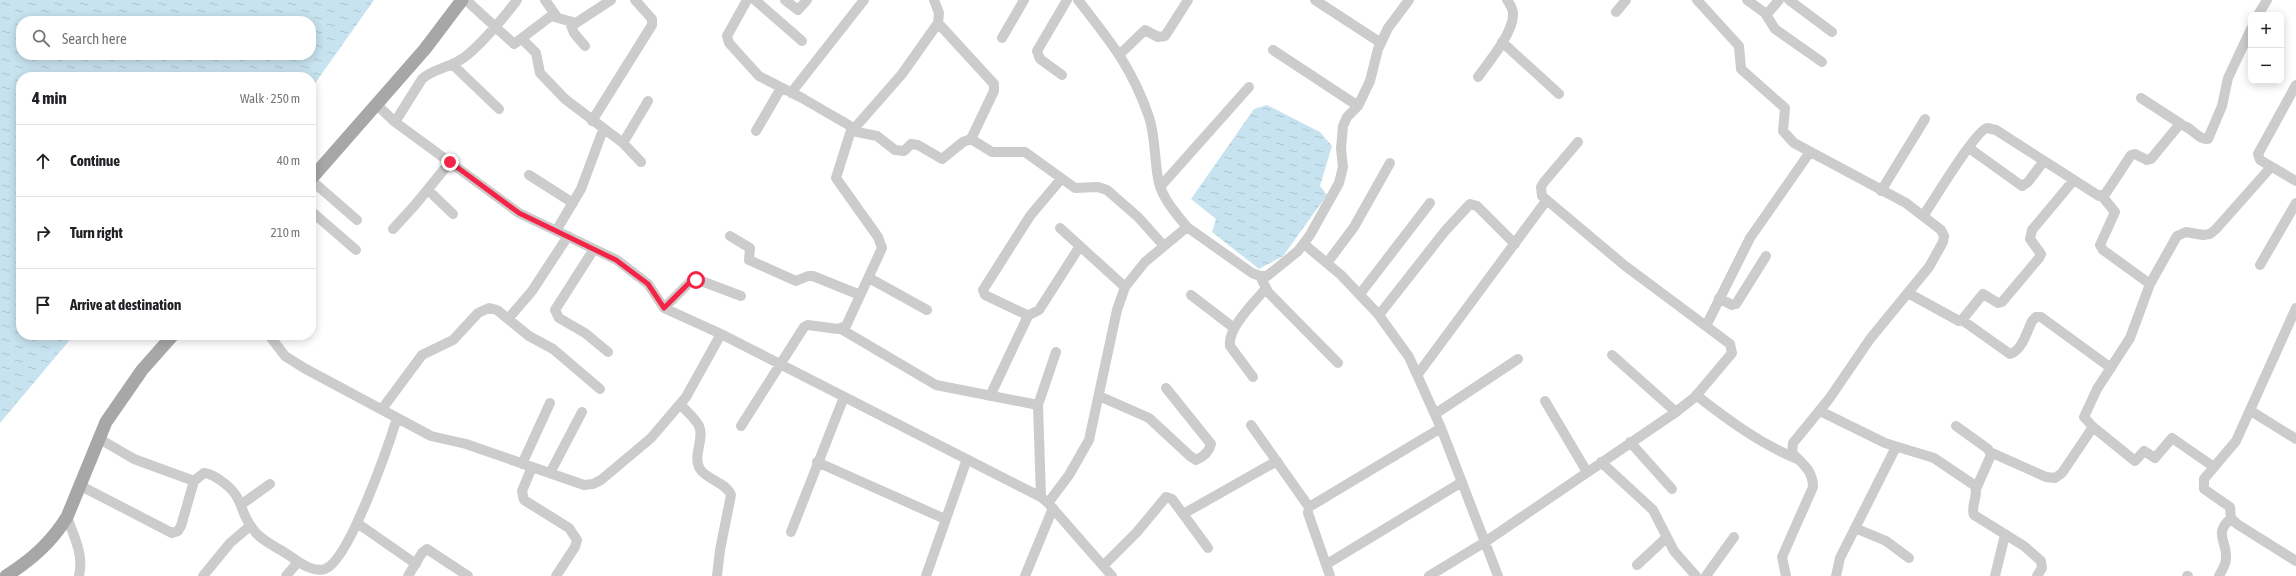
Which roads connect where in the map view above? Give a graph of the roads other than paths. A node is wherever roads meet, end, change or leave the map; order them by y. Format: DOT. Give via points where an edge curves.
graph roads {
  1 [pos="462,0"];
  2 [pos="466,0"];
  3 [pos="517,0"];
  4 [pos="545,0"];
  5 [pos="611,0"];
  6 [pos="635,0"];
  7 [pos="747,0"];
  8 [pos="755,0"];
  9 [pos="785,0"];
  10 [pos="807,0"];
  11 [pos="864,0"];
  12 [pos="934,0"];
  13 [pos="1024,0"];
  14 [pos="1067,0"];
  15 [pos="1078,0"];
  16 [pos="1188,0"];
  17 [pos="1315,0"];
  18 [pos="1409,0"];
  19 [pos="1507,0"];
  20 [pos="1626,0"];
  21 [pos="1697,0"];
  22 [pos="1747,0"];
  23 [pos="1779,0"];
  24 [pos="1789,0"];
  25 [pos="2267,0"];
  26 [pos="1616,12"];
  27 [pos="2260,12"];
  28 [pos="1765,13"];
  29 [pos="557,17"];
  30 [pos="570,23"];
  31 [pos="938,23"];
  32 [pos="495,26"];
  33 [pos="1832,32"];
  34 [pos="2248,35"];
  35 [pos="1002,38"];
  36 [pos="522,39"];
  37 [pos="802,41"];
  38 [pos="1502,42"];
  39 [pos="1381,43"];
  40 [pos="585,46"];
  41 [pos="1273,50"];
  42 [pos="1120,54"];
  43 [pos="1822,62"];
  44 [pos="452,64"];
  45 [pos="1062,75"];
  46 [pos="1478,77"];
  47 [pos="2296,85"];
  48 [pos="1250,87"];
  49 [pos="781,88"];
  50 [pos="791,93"];
  51 [pos="1559,94"];
  52 [pos="2141,98"];
  53 [pos="648,101"];
  54 [pos="377,104"];
  55 [pos="1358,106"];
  56 [pos="499,109"];
  57 [pos="1924,119"];
  58 [pos="592,121"];
  59 [pos="395,122"];
  60 [pos="2181,124"];
  61 [pos="603,130"];
  62 [pos="756,131"];
  63 [pos="852,131"];
  64 [pos="971,139"];
  65 [pos="1578,142"];
  66 [pos="623,143"];
  67 [pos="1969,148"];
  68 [pos="1810,152"];
  69 [pos="450,162"];
  70 [pos="641,162"];
  71 [pos="2044,162"];
  72 [pos="1390,163"];
  73 [pos="2271,167"];
  74 [pos="316,174"];
  75 [pos="529,175"];
  76 [pos="1062,179"];
  77 [pos="2073,181"];
  78 [pos="2296,181"];
  79 [pos="316,184"];
  80 [pos="1160,187"];
  81 [pos="428,190"];
  82 [pos="1882,191"];
  83 [pos="2102,196"];
  84 [pos="1546,201"];
  85 [pos="573,203"];
  86 [pos="1430,203"];
  87 [pos="2296,203"];
  88 [pos="453,214"];
  89 [pos="316,215"];
  90 [pos="1923,216"];
  91 [pos="357,220"];
  92 [pos="1186,227"];
  93 [pos="1060,228"];
  94 [pos="393,229"];
  95 [pos="556,231"];
  96 [pos="568,236"];
  97 [pos="730,236"];
  98 [pos="1304,244"];
  99 [pos="1515,244"];
  100 [pos="1080,246"];
  101 [pos="1164,246"];
  102 [pos="594,248"];
  103 [pos="356,250"];
  104 [pos="1766,256"];
  105 [pos="1327,263"];
  106 [pos="2260,265"];
  107 [pos="1260,276"];
  108 [pos="869,278"];
  109 [pos="2150,284"];
  110 [pos="1124,287"];
  111 [pos="1266,288"];
  112 [pos="1908,293"];
  113 [pos="1360,294"];
  114 [pos="860,295"];
  115 [pos="1191,295"];
  116 [pos="741,296"];
  117 [pos="1719,298"];
  118 [pos="664,308"];
  119 [pos="2296,308"];
  120 [pos="927,310"];
  121 [pos="1379,315"];
  122 [pos="1027,316"];
  123 [pos="508,319"];
  124 [pos="1962,320"];
  125 [pos="1706,326"];
  126 [pos="1234,328"];
  127 [pos="841,329"];
  128 [pos="721,334"];
  129 [pos="169,340"];
  130 [pos="273,340"];
  131 [pos="608,352"];
  132 [pos="1056,352"];
  133 [pos="1612,355"];
  134 [pos="1518,359"];
  135 [pos="1338,363"];
  136 [pos="781,364"];
  137 [pos="2111,368"];
  138 [pos="1418,374"];
  139 [pos="1253,377"];
  140 [pos="1166,388"];
  141 [pos="600,390"];
  142 [pos="1696,395"];
  143 [pos="844,396"];
  144 [pos="990,396"];
  145 [pos="1099,396"];
  146 [pos="1545,401"];
  147 [pos="550,403"];
  148 [pos="680,404"];
  149 [pos="1038,405"];
  150 [pos="382,410"];
  151 [pos="2251,410"];
  152 [pos="1820,411"];
  153 [pos="582,412"];
  154 [pos="1676,412"];
  155 [pos="1435,414"];
  156 [pos="397,418"];
  157 [pos="1251,425"];
  158 [pos="741,426"];
  159 [pos="1956,426"];
  160 [pos="2093,427"];
  161 [pos="1440,428"];
  162 [pos="98,438"];
  163 [pos="2296,439"];
  164 [pos="1630,442"];
  165 [pos="1896,448"];
  166 [pos="1990,452"];
  167 [pos="967,459"];
  168 [pos="1799,460"];
  169 [pos="1277,461"];
  170 [pos="817,462"];
  171 [pos="1601,462"];
  172 [pos="522,464"];
  173 [pos="532,467"];
  174 [pos="2214,467"];
  175 [pos="1587,472"];
  176 [pos="550,473"];
  177 [pos="194,481"];
  178 [pos="1462,482"];
  179 [pos="270,484"];
  180 [pos="79,485"];
  181 [pos="1976,489"];
  182 [pos="1672,490"];
  183 [pos="1048,502"];
  184 [pos="242,504"];
  185 [pos="1309,508"];
  186 [pos="1183,514"];
  187 [pos="67,517"];
  188 [pos="2232,518"];
  189 [pos="945,519"];
  190 [pos="357,524"];
  191 [pos="250,526"];
  192 [pos="1855,528"];
  193 [pos="791,532"];
  194 [pos="2005,535"];
  195 [pos="1734,537"];
  196 [pos="1666,538"];
  197 [pos="1485,542"];
  198 [pos="1208,548"];
  199 [pos="1908,558"];
  200 [pos="2296,561"];
  201 [pos="298,562"];
  202 [pos="416,564"];
  203 [pos="1327,564"];
  204 [pos="1637,565"];
  205 [pos="1103,566"];
  206 [pos="327,568"];
  207 [pos="6,576"];
  208 [pos="79,576"];
  209 [pos="203,576"];
  210 [pos="286,576"];
  211 [pos="335,576"];
  212 [pos="408,576"];
  213 [pos="468,576"];
  214 [pos="556,576"];
  215 [pos="717,576"];
  216 [pos="926,576"];
  217 [pos="1025,576"];
  218 [pos="1112,576"];
  219 [pos="1330,576"];
  220 [pos="1429,576"];
  221 [pos="1498,576"];
  222 [pos="1696,576"];
  223 [pos="1706,576"];
  224 [pos="1786,576"];
  225 [pos="1836,576"];
  226 [pos="1995,576"];
  227 [pos="2037,576"];
  228 [pos="2219,576"];
  1 -- 54 [label="main road" via="426,49"];
  2 -- 32 [label="street"];
  3 -- 32 [label="street"];
  4 -- 29 [label="street"];
  5 -- 30 [label="street" via="576,23"];
  6 -- 58 [label="street" via="652,19 652,25"];
  7 -- 49 [label="street" via="727,39 759,76"];
  8 -- 37 [label="street"];
  9 -- 10 [label="street" via="798,10"];
  11 -- 50 [label="street"];
  12 -- 31 [label="street" via="939,13"];
  13 -- 35 [label="street"];
  14 -- 45 [label="street" via="1037,51 1040,59"];
  15 -- 42 [label="street"];
  16 -- 42 [label="street" via="1164,36 1158,37 1148,30 1142,31"];
  17 -- 39 [label="street"];
  18 -- 39 [label="street" via="1388,28"];
  19 -- 38 [label="street" via="1513,14"];
  20 -- 26 [label="street"];
  21 -- 68 [label="street" via="1739,46 1741,69 1785,108 1783,131 1794,143"];
  22 -- 28 [label="street"];
  23 -- 28 [label="street"];
  24 -- 33 [label="street"];
  25 -- 27 [label="street"];
  28 -- 43 [label="street" via="1775,29"];
  29 -- 30 [label="street"];
  29 -- 36 [label="street" via="551,16"];
  30 -- 40 [label="street" via="574,33"];
  31 -- 63 [label="street" via="902,74"];
  31 -- 64 [label="street" via="994,84 994,91"];
  32 -- 36 [label="street" via="511,42 516,43"];
  32 -- 44 [label="street" via="468,55"];
  34 -- 60 [label="street" via="2228,78 2222,106 2210,138 2204,139"];
  36 -- 58 [label="street" via="536,53 540,73 571,105"];
  38 -- 46 [label="street"];
  38 -- 51 [label="street"];
  39 -- 55 [label="street" via="1370,81"];
  41 -- 55 [label="street"];
  42 -- 80 [label="street" via="1135,81 1150,119"];
  44 -- 56 [label="street"];
  44 -- 59 [label="street" via="422,79"];
  47 -- 73 [label="street" via="2258,151 2258,158"];
  48 -- 80 [label="street"];
  49 -- 50 [label="street"];
  49 -- 62 [label="street"];
  50 -- 63 [label="street" via="850,125"];
  52 -- 60 [label="street"];
  53 -- 66 [label="street"];
  54 -- 59 [label="street"];
  54 -- 74 [label="main road"];
  55 -- 98 [label="street" via="1347,117 1343,126 1343,167 1339,183"];
  57 -- 82 [label="street"];
  58 -- 61 [label="street"];
  59 -- 69 [label="street"];
  60 -- 83 [label="street" via="2151,159 2131,155"];
  61 -- 66 [label="street"];
  61 -- 85 [label="street" via="581,189"];
  63 -- 64 [label="street" via="876,136 895,150 904,151 911,144 918,145 942,159 963,142"];
  63 -- 108 [label="street" via="836,178 881,243 881,252"];
  64 -- 76 [label="street" via="992,152 1025,152"];
  65 -- 84 [label="street" via="1541,187 1542,196"];
  66 -- 70 [label="street"];
  67 -- 71 [label="street" via="1983,129 1991,128"];
  67 -- 71 [label="street" via="2022,186"];
  67 -- 90 [label="street"];
  68 -- 82 [label="street"];
  68 -- 117 [label="street" via="1750,238"];
  69 -- 81 [label="street"];
  69 -- 95 [label="street" via="519,213"];
  71 -- 77 [label="street"];
  72 -- 105 [label="street" via="1354,227"];
  73 -- 78 [label="street"];
  73 -- 109 [label="street" via="2216,230 2210,234 2186,232 2177,236"];
  75 -- 85 [label="street"];
  76 -- 101 [label="street" via="1076,188 1098,187 1107,190 1142,221"];
  76 -- 122 [label="street" via="1030,216 983,290 985,295"];
  77 -- 83 [label="street" via="2095,195"];
  77 -- 124 [label="street" via="2029,235 2041,254 2039,258 2002,302 1998,303 1983,294"];
  79 -- 91 [label="street"];
  80 -- 92 [label="street"];
  81 -- 88 [label="street"];
  81 -- 94 [label="street"];
  82 -- 90 [label="street" via="1906,203"];
  83 -- 109 [label="street" via="2116,212 2100,245 2103,250"];
  84 -- 99 [label="street"];
  84 -- 125 [label="street" via="1624,265"];
  85 -- 95 [label="street"];
  86 -- 113 [label="street"];
  87 -- 106 [label="street"];
  89 -- 103 [label="street"];
  90 -- 112 [label="street" via="1941,230 1943,242 1929,266"];
  92 -- 101 [label="street"];
  92 -- 107 [label="street"];
  93 -- 100 [label="street"];
  95 -- 96 [label="street"];
  96 -- 102 [label="street"];
  96 -- 123 [label="street" via="532,291"];
  97 -- 114 [label="street" via="750,248 749,260 769,270 796,281 813,276"];
  98 -- 105 [label="street"];
  98 -- 107 [label="street" via="1267,276"];
  99 -- 121 [label="street" via="1477,206 1470,204"];
  99 -- 138 [label="street"];
  100 -- 110 [label="street"];
  100 -- 122 [label="street" via="1039,310"];
  101 -- 110 [label="street" via="1145,262"];
  102 -- 118 [label="street" via="616,260 648,284"];
  102 -- 131 [label="street" via="555,310 559,318 585,333"];
  104 -- 117 [label="street" via="1736,304 1732,305"];
  105 -- 113 [label="street"];
  107 -- 111 [label="street"];
  108 -- 114 [label="street"];
  108 -- 120 [label="street"];
  109 -- 137 [label="street" via="2130,338"];
  110 -- 145 [label="street"];
  111 -- 126 [label="street"];
  111 -- 135 [label="street"];
  112 -- 124 [label="street" via="1955,320"];
  112 -- 152 [label="street" via="1870,339"];
  113 -- 121 [label="street"];
  114 -- 127 [label="street" via="847,323"];
  115 -- 126 [label="street"];
  116 -- 118 [label="street" via="696,280 689,283"];
  117 -- 125 [label="street"];
  118 -- 128 [label="street"];
  119 -- 151 [label="street"];
  121 -- 138 [label="street" via="1395,335"];
  122 -- 144 [label="street"];
  123 -- 141 [label="street" via="528,336 553,349"];
  123 -- 150 [label="street" via="497,310 483,310 453,340 422,355"];
  124 -- 137 [label="street" via="2010,354 2019,348 2032,321 2041,318"];
  125 -- 142 [label="street" via="1730,344 1732,349 1730,356"];
  126 -- 139 [label="street" via="1230,346"];
  127 -- 136 [label="street" via="806,325"];
  127 -- 144 [label="street" via="930,383 950,390"];
  128 -- 136 [label="street"];
  128 -- 148 [label="street" via="694,387"];
  129 -- 162 [label="main road" via="124,394"];
  130 -- 150 [label="street" via="285,356"];
  132 -- 149 [label="street"];
  133 -- 154 [label="street"];
  134 -- 155 [label="street"];
  136 -- 143 [label="street"];
  136 -- 158 [label="street"];
  137 -- 160 [label="street" via="2097,389 2084,417"];
  138 -- 155 [label="street"];
  140 -- 145 [label="street" via="1211,444 1210,450 1201,458 1196,460 1190,456 1149,418"];
  142 -- 154 [label="street"];
  142 -- 168 [label="street" via="1744,431"];
  143 -- 167 [label="street"];
  143 -- 170 [label="street"];
  144 -- 149 [label="street"];
  145 -- 183 [label="street" via="1089,440 1070,476"];
  146 -- 175 [label="street"];
  147 -- 172 [label="street"];
  148 -- 176 [label="street" via="651,438 593,484 584,485"];
  148 -- 215 [label="street" via="698,425 700,432 697,463 700,470 727,489 731,495"];
  149 -- 183 [label="street"];
  150 -- 156 [label="street"];
  151 -- 163 [label="street"];
  151 -- 174 [label="street" via="2236,441"];
  152 -- 165 [label="street"];
  152 -- 168 [label="street" via="1793,443 1792,453"];
  153 -- 176 [label="street"];
  154 -- 164 [label="street"];
  155 -- 161 [label="street"];
  156 -- 172 [label="street" via="431,436 466,444"];
  156 -- 190 [label="street"];
  157 -- 169 [label="street"];
  159 -- 166 [label="street"];
  160 -- 166 [label="street" via="2062,473 2055,478 2046,477"];
  160 -- 174 [label="street" via="2134,462 2144,451 2155,458 2172,438"];
  161 -- 178 [label="street"];
  161 -- 185 [label="street"];
  162 -- 177 [label="street" via="134,459"];
  162 -- 180 [label="main road"];
  164 -- 171 [label="street"];
  164 -- 182 [label="street"];
  165 -- 181 [label="street" via="1934,458 1974,485"];
  165 -- 192 [label="street"];
  166 -- 181 [label="street" via="1991,459"];
  167 -- 183 [label="street"];
  167 -- 189 [label="street"];
  168 -- 224 [label="street" via="1809,469 1813,477 1813,487 1782,557"];
  169 -- 185 [label="street"];
  169 -- 186 [label="street"];
  170 -- 189 [label="street"];
  170 -- 193 [label="street"];
  171 -- 175 [label="street"];
  171 -- 196 [label="street" via="1653,510"];
  172 -- 173 [label="street"];
  173 -- 176 [label="street"];
  173 -- 214 [label="street" via="522,491 524,500 575,534 575,547"];
  174 -- 188 [label="street" via="2204,479 2204,489 2230,506"];
  175 -- 197 [label="street"];
  177 -- 180 [label="street" via="181,526 178,531 172,533"];
  177 -- 184 [label="street" via="204,473 209,473 231,488"];
  178 -- 197 [label="street"];
  178 -- 203 [label="street"];
  179 -- 184 [label="street"];
  180 -- 187 [label="main road"];
  181 -- 194 [label="street" via="1972,510 1974,515"];
  183 -- 205 [label="street"];
  183 -- 217 [label="street"];
  184 -- 191 [label="street"];
  185 -- 203 [label="street" via="1308,513"];
  186 -- 198 [label="street"];
  186 -- 205 [label="street" via="1172,499 1166,497 1137,532"];
  187 -- 207 [label="main road" via="43,549"];
  187 -- 208 [label="street" via="80,553 82,564"];
  188 -- 200 [label="street" via="2237,524"];
  188 -- 228 [label="street" via="2224,524 2220,537 2226,559"];
  189 -- 216 [label="street"];
  190 -- 202 [label="street"];
  190 -- 206 [label="street" via="334,563"];
  191 -- 201 [label="street"];
  191 -- 209 [label="street" via="230,543"];
  192 -- 199 [label="street" via="1886,541"];
  192 -- 225 [label="street" via="1840,558"];
  194 -- 226 [label="street"];
  194 -- 227 [label="street" via="2041,561 2042,568"];
  195 -- 223 [label="street"];
  196 -- 204 [label="street"];
  196 -- 222 [label="street"];
  197 -- 220 [label="street"];
  197 -- 221 [label="street"];
  201 -- 206 [label="street" via="318,570"];
  201 -- 210 [label="street"];
  202 -- 212 [label="street"];
  202 -- 213 [label="street" via="427,549"];
  203 -- 219 [label="street"];
  205 -- 218 [label="street"];
  206 -- 211 [label="street"];
}
